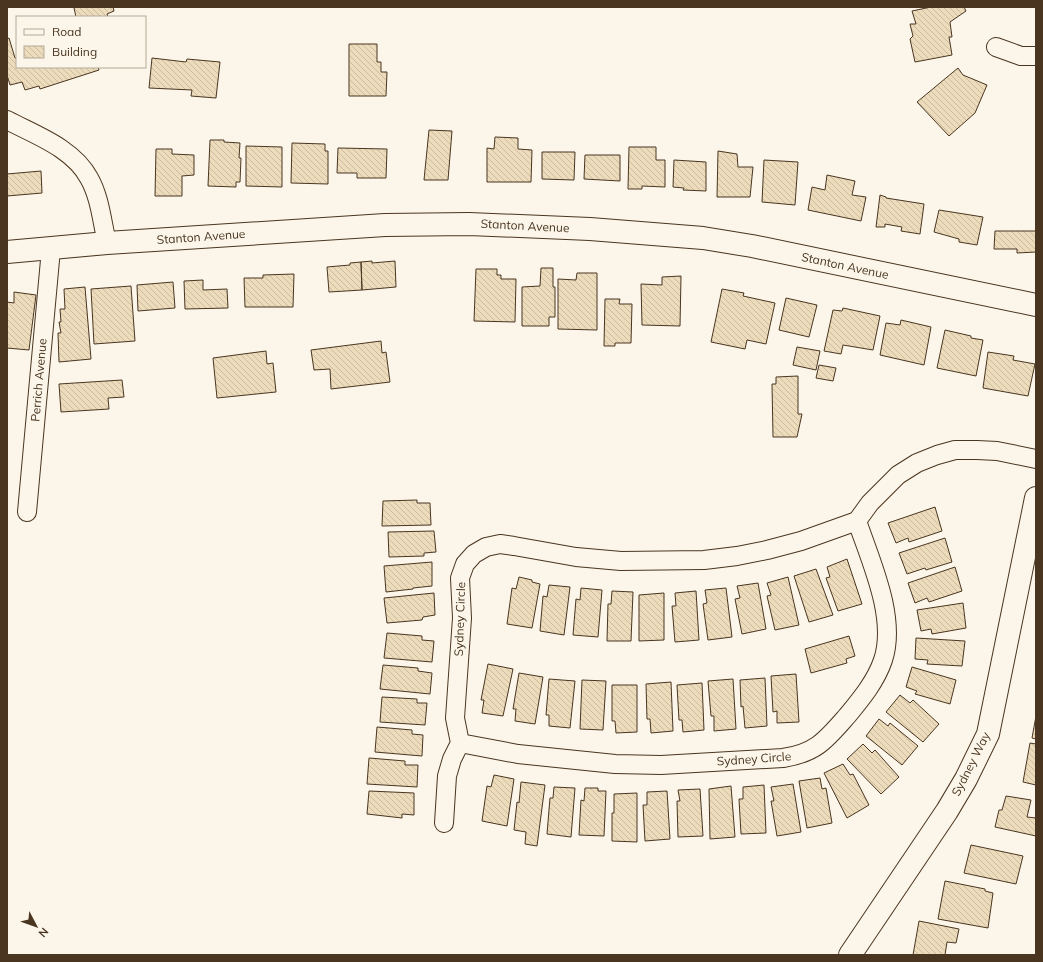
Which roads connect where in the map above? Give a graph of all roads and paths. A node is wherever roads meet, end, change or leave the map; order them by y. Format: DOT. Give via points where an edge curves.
graph roads {
  1 [pos="996,47"];
  2 [pos="1036,56"];
  3 [pos="7,120"];
  4 [pos="107,243"];
  5 [pos="51,248"];
  6 [pos="7,252"];
  7 [pos="1036,305"];
  8 [pos="1036,459"];
  9 [pos="1036,498"];
  10 [pos="27,512"];
  11 [pos="857,522"];
  12 [pos="460,743"];
  13 [pos="444,823"];
  14 [pos="850,955"];
  1 -- 2 [label="street" via="1021,56"];
  3 -- 4 [label="street" via="66,152 80,166 95,191"];
  4 -- 5 [label="street, Stanton Avenue"];
  4 -- 7 [label="street, Stanton Avenue" via="385,225 469,224 620,232 703,238 752,246"];
  5 -- 6 [label="street, Stanton Avenue"];
  5 -- 10 [label="street, Perrich Avenue"];
  8 -- 11 [label="street" via="998,451 977,450 955,450 937,455 917,463 898,475 870,503"];
  9 -- 14 [label="street, Sydney Way" via="988,734 947,810"];
  11 -- 12 [label="street, Sydney Circle" via="767,550 704,560 621,561 576,557 500,544 486,547 474,554 465,564 460,578 462,618 455,718"];
  11 -- 12 [label="street, Sydney Circle" via="884,602 887,642 883,660 863,697 826,739 813,749 783,758 661,765 615,764 518,754"];
  12 -- 13 [label="street" via="447,776"];
}
